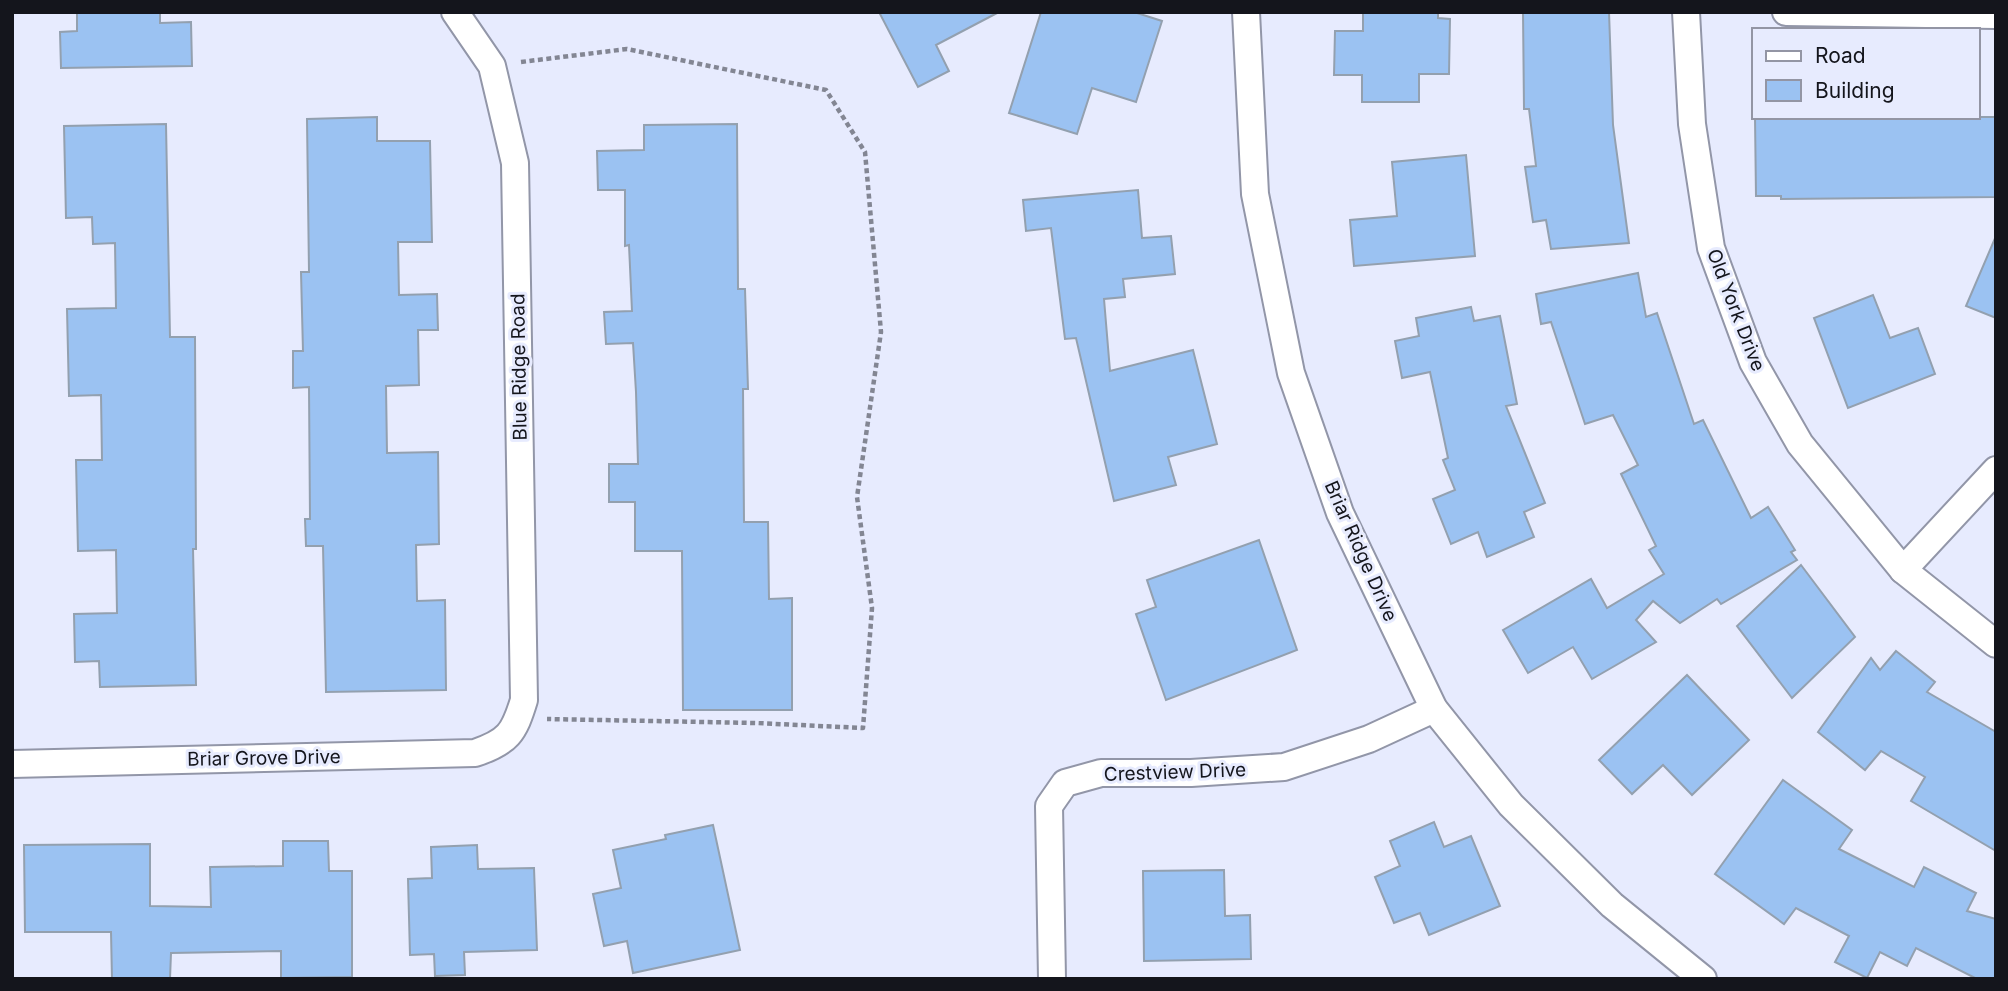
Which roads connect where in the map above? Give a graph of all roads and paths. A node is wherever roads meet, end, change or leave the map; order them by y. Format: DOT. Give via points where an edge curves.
graph roads {
  1 [pos="455,12"];
  2 [pos="1246,12"];
  3 [pos="1686,12"];
  4 [pos="1786,12"];
  5 [pos="1996,15"];
  6 [pos="492,66"];
  7 [pos="1996,470"];
  8 [pos="1903,570"];
  9 [pos="1996,645"];
  10 [pos="1434,709"];
  11 [pos="514,726"];
  12 [pos="12,764"];
  13 [pos="1052,979"];
  14 [pos="1703,979"];
  1 -- 6 [label="street, Blue Ridge Road"];
  2 -- 10 [label="street, Briar Ridge Drive" via="1255,194 1292,373 1340,513"];
  3 -- 8 [label="street, Old York Drive" via="1692,124 1711,248 1753,362 1800,444"];
  4 -- 5 [label="street"];
  6 -- 11 [label="street, Blue Ridge Road" via="515,163 524,700"];
  6 -- 11 [label="path" via="627,50 826,90 865,152 881,332 857,497 872,608 863,728 756,723"];
  7 -- 8 [label="street"];
  8 -- 9 [label="street, Old York Drive"];
  10 -- 13 [label="street, Crestview Drive" via="1369,739 1284,766 1101,773 1065,783 1049,806"];
  10 -- 14 [label="street, Briar Ridge Drive" via="1511,804 1584,878"];
  11 -- 12 [label="street, Briar Grove Drive" via="497,745 475,753"];
}
